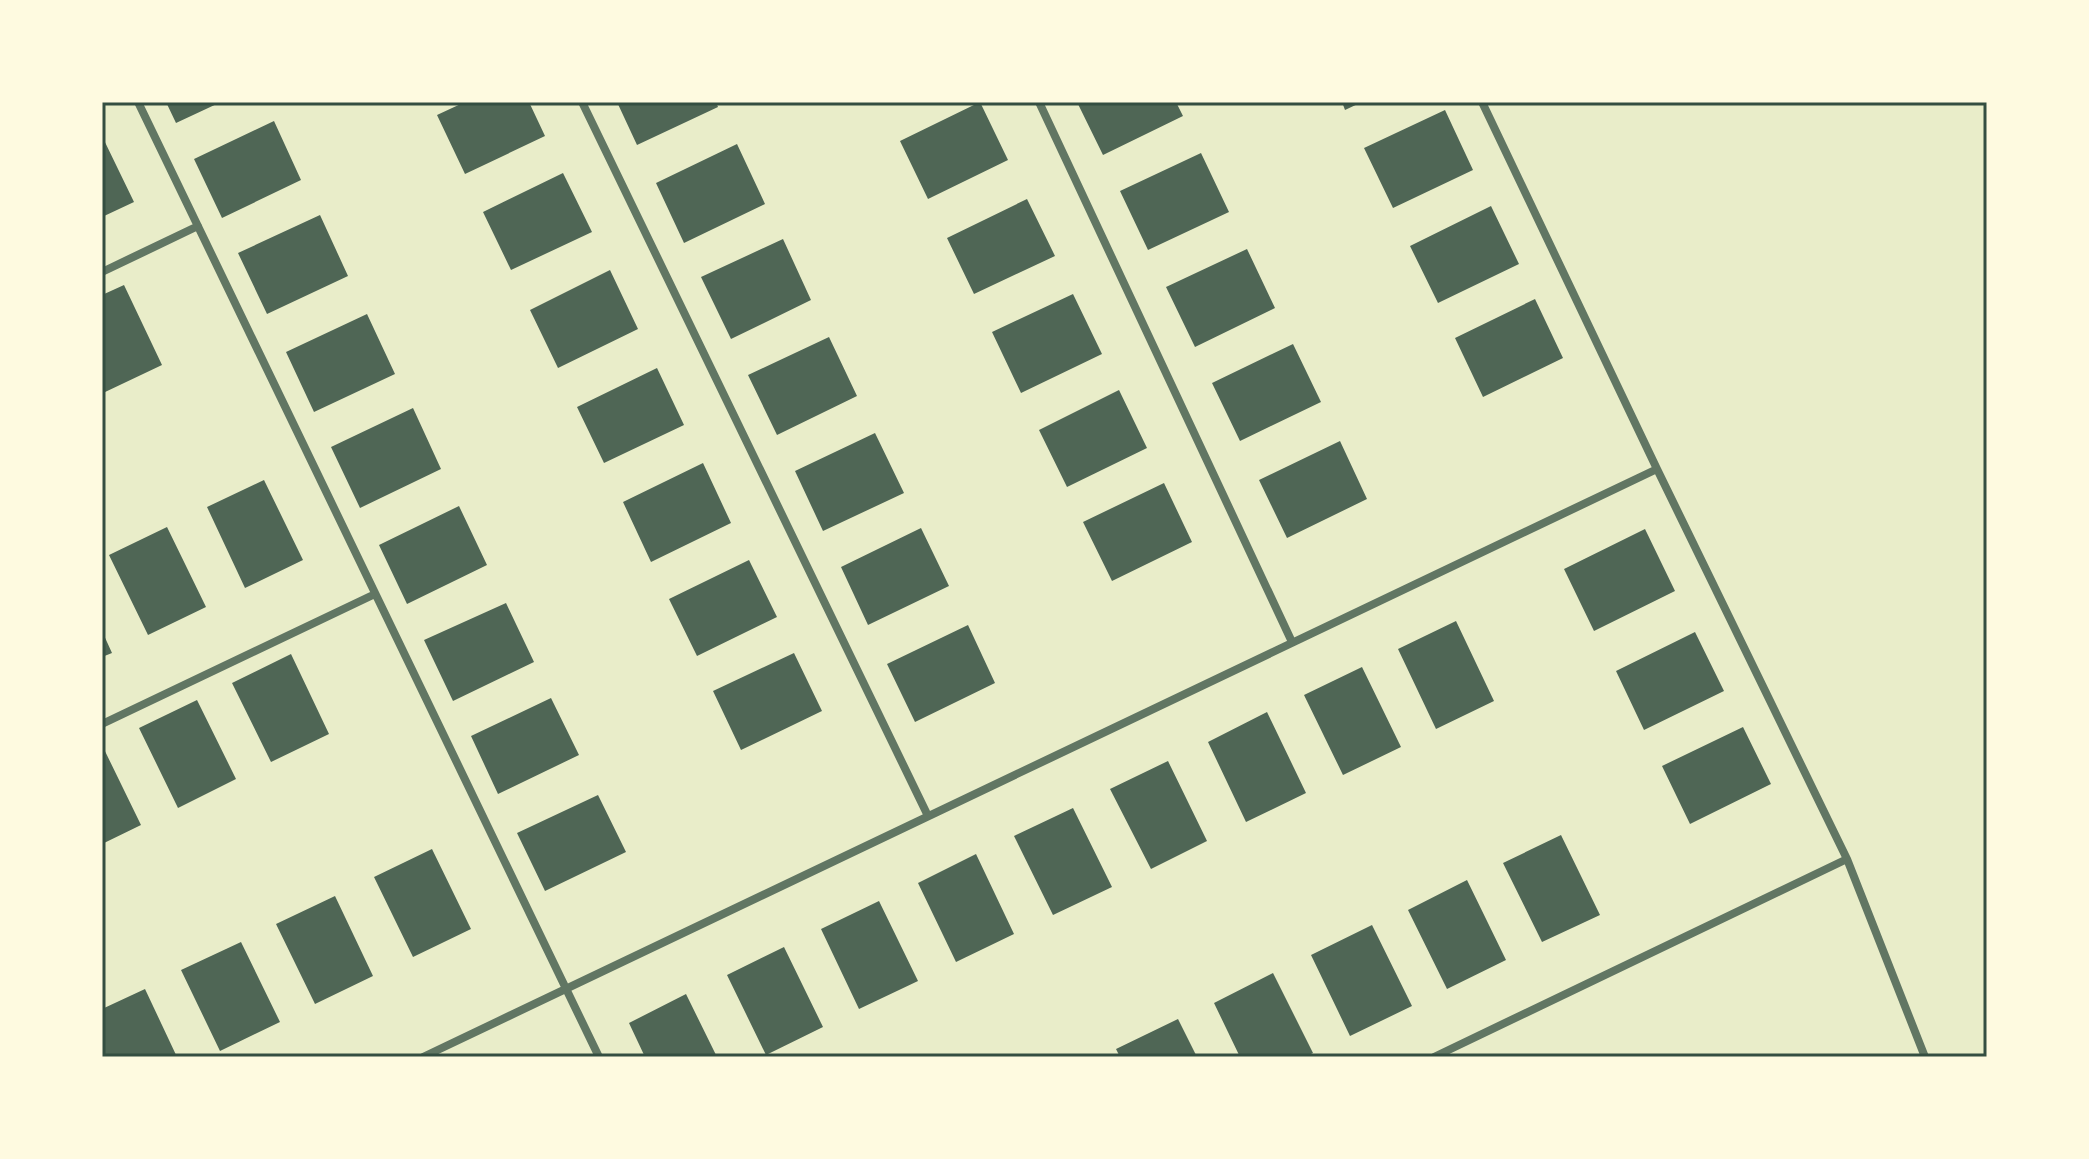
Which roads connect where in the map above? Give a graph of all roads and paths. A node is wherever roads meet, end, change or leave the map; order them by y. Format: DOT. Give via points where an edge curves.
graph roads {
  1 [pos="138,102"];
  2 [pos="582,102"];
  3 [pos="1039,102"];
  4 [pos="1482,102"];
  5 [pos="198,226"];
  6 [pos="102,272"];
  7 [pos="1657,469"];
  8 [pos="375,594"];
  9 [pos="1292,642"];
  10 [pos="102,724"];
  11 [pos="928,816"];
  12 [pos="1847,859"];
  13 [pos="565,989"];
  14 [pos="423,1057"];
  15 [pos="599,1057"];
  16 [pos="1434,1057"];
  17 [pos="1925,1057"];
  1 -- 5 [label="street"];
  2 -- 11 [label="street"];
  3 -- 9 [label="street"];
  4 -- 7 [label="street"];
  5 -- 6 [label="street"];
  5 -- 8 [label="street"];
  7 -- 9 [label="street"];
  7 -- 12 [label="street"];
  8 -- 10 [label="street"];
  8 -- 13 [label="street"];
  9 -- 11 [label="street"];
  11 -- 13 [label="street"];
  12 -- 16 [label="street"];
  12 -- 17 [label="street"];
  13 -- 14 [label="street"];
  13 -- 15 [label="street"];
}
